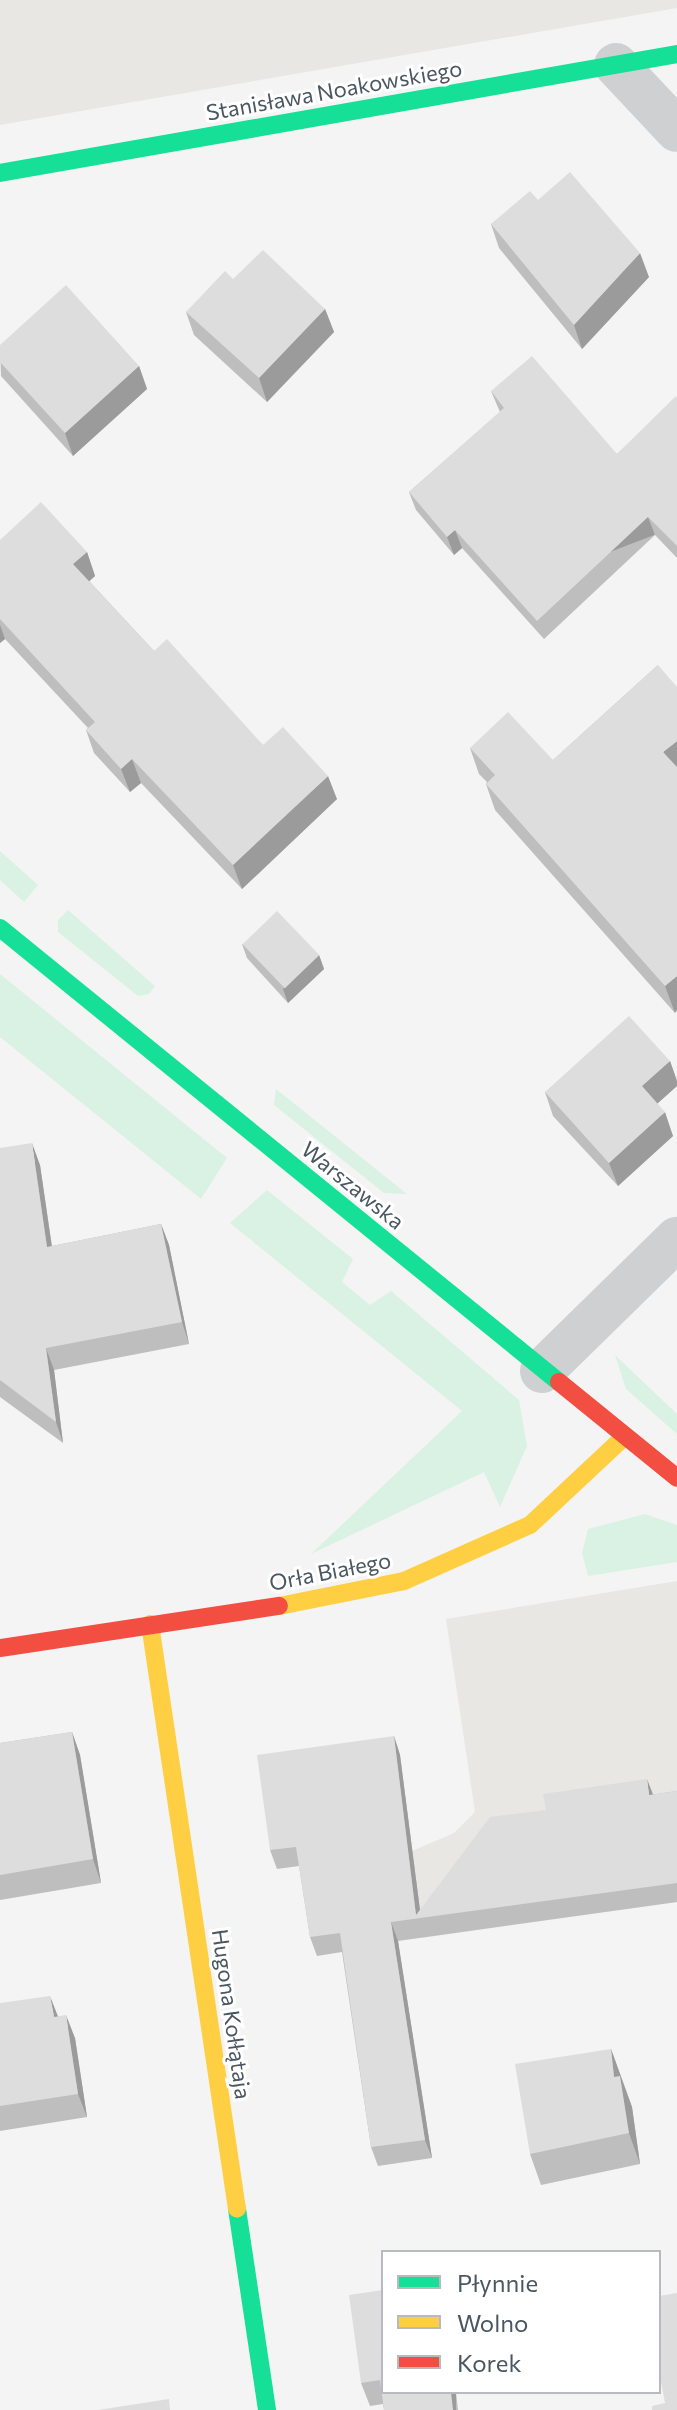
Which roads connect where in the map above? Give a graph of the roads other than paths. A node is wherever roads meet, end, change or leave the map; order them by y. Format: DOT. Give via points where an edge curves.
graph roads {
  1 [pos="677,54"];
  2 [pos="616,65"];
  3 [pos="677,130"];
  4 [pos="0,173"];
  5 [pos="0,928"];
  6 [pos="677,1239"];
  7 [pos="542,1371"];
  8 [pos="625,1436"];
  9 [pos="677,1478"];
  10 [pos="150,1624"];
  11 [pos="0,1648"];
  12 [pos="267,2410"];
  1 -- 2 [label="street, Stanisława Noakowskiego"];
  2 -- 3 [label="street"];
  2 -- 4 [label="street, Stanisława Noakowskiego"];
  5 -- 7 [label="street, Warszawska"];
  6 -- 7 [label="street"];
  7 -- 8 [label="street, Warszawska"];
  8 -- 9 [label="street, Warszawska"];
  8 -- 10 [label="street, Orła Białego" via="530,1525 432,1571 357,1594"];
  10 -- 11 [label="street, Orła Białego"];
  10 -- 12 [label="street, Hugona Kołłątaja"];
}
